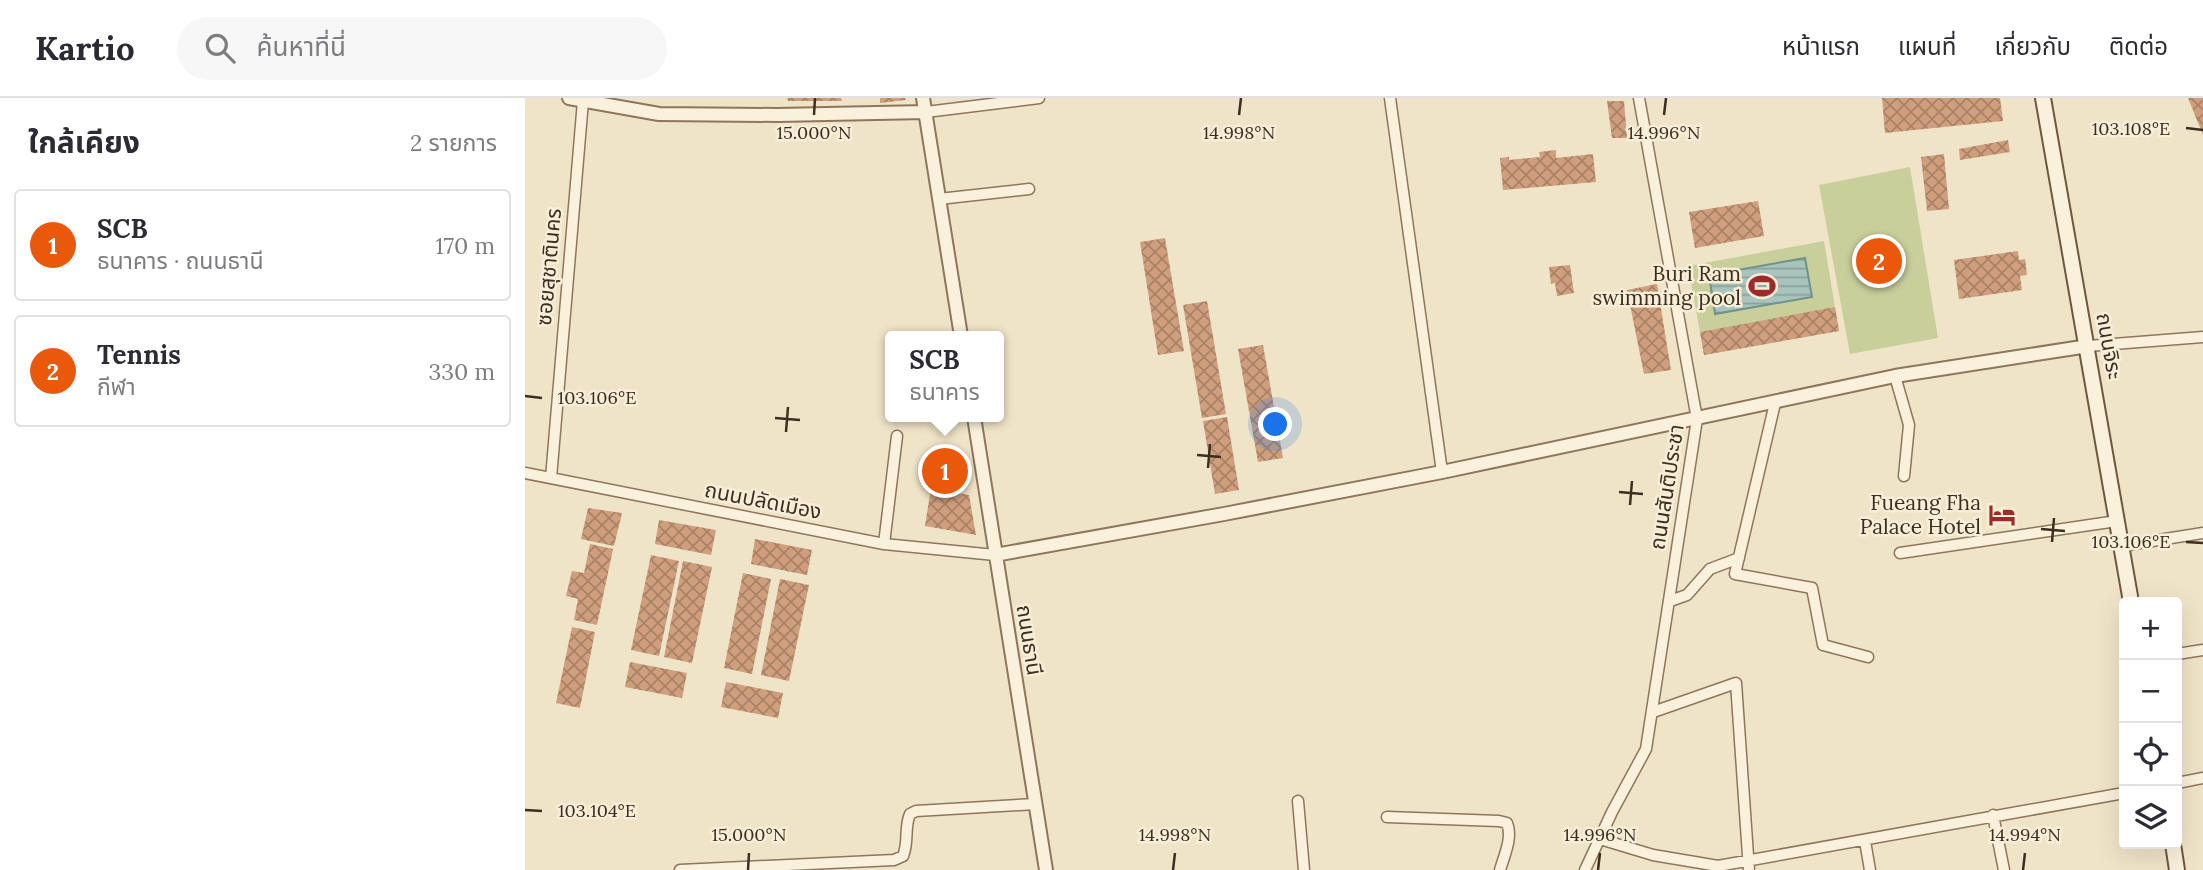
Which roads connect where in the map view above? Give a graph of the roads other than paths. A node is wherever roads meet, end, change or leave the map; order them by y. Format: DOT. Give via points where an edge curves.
graph roads {
  1 [pos="569,98"];
  2 [pos="923,98"];
  3 [pos="1039,98"];
  4 [pos="1390,98"];
  5 [pos="1639,98"];
  6 [pos="2043,98"];
  7 [pos="583,101"];
  8 [pos="926,112"];
  9 [pos="1029,190"];
  10 [pos="939,199"];
  11 [pos="960,331"];
  12 [pos="2203,337"];
  13 [pos="2088,346"];
  14 [pos="1895,376"];
  15 [pos="1775,403"];
  16 [pos="1697,419"];
  17 [pos="975,422"];
  18 [pos="897,436"];
  19 [pos="1442,471"];
  20 [pos="525,473"];
  21 [pos="1904,476"];
  22 [pos="551,478"];
  23 [pos="2117,521"];
  24 [pos="2203,533"];
  25 [pos="884,544"];
  26 [pos="2121,546"];
  27 [pos="1899,553"];
  28 [pos="995,555"];
  29 [pos="1739,558"];
  30 [pos="2130,597"];
  31 [pos="1670,601"];
  32 [pos="2203,650"];
  33 [pos="2182,653"];
  34 [pos="1867,657"];
  35 [pos="1653,712"];
  36 [pos="2203,778"];
  37 [pos="2182,782"];
  38 [pos="2119,794"];
  39 [pos="1298,801"];
  40 [pos="1035,804"];
  41 [pos="1993,815"];
  42 [pos="1387,817"];
  43 [pos="1600,839"];
  44 [pos="1865,841"];
  45 [pos="2174,849"];
  46 [pos="1748,864"];
  47 [pos="680,870"];
  48 [pos="1046,870"];
  49 [pos="1304,870"];
  50 [pos="1500,870"];
  51 [pos="1585,870"];
  52 [pos="1870,870"];
  53 [pos="2004,870"];
  54 [pos="2177,870"];
  1 -- 7 [label="street"];
  2 -- 8 [label="street"];
  3 -- 8 [label="street"];
  4 -- 19 [label="street"];
  5 -- 16 [label="street, ถนนสันติประชา"];
  6 -- 13 [label="main road, ถนนจิระ"];
  7 -- 8 [label="street" via="659,114"];
  7 -- 22 [label="street, ซอยสุชาตินคร"];
  8 -- 10 [label="street"];
  9 -- 10 [label="street"];
  10 -- 11 [label="street"];
  12 -- 13 [label="street"];
  13 -- 14 [label="street"];
  13 -- 23 [label="main road, ถนนจิระ"];
  14 -- 15 [label="street"];
  14 -- 21 [label="street" via="1909,425"];
  15 -- 16 [label="street"];
  15 -- 29 [label="street"];
  16 -- 19 [label="street"];
  16 -- 31 [label="street, ถนนสันติประชา"];
  17 -- 28 [label="street, ถนนธานี"];
  18 -- 25 [label="street"];
  19 -- 28 [label="street"];
  20 -- 22 [label="street, ถนนปลัดเมือง"];
  22 -- 25 [label="street, ถนนปลัดเมือง"];
  23 -- 26 [label="main road, ถนนจิระ"];
  23 -- 27 [label="street"];
  24 -- 26 [label="street"];
  25 -- 28 [label="street, ถนนปลัดเมือง"];
  26 -- 30 [label="main road, ถนนจิระ"];
  28 -- 40 [label="street, ถนนธานี"];
  29 -- 31 [label="street" via="1710,569 1687,595"];
  29 -- 34 [label="street" via="1735,574 1812,588 1823,645"];
  31 -- 35 [label="street, ถนนสันติประชา"];
  32 -- 33 [label="street"];
  35 -- 43 [label="street, ถนนสันติประชา" via="1646,749"];
  35 -- 46 [label="street" via="1736,682"];
  36 -- 37 [label="street"];
  38 -- 41 [label="street"];
  39 -- 49 [label="street"];
  40 -- 47 [label="street" via="909,814 907,845 903,856 894,860"];
  40 -- 48 [label="street, ถนนธานี"];
  41 -- 44 [label="street"];
  41 -- 53 [label="street"];
  42 -- 50 [label="street" via="1507,823 1509,837"];
  43 -- 46 [label="street" via="1653,855 1718,866"];
  43 -- 51 [label="street, ถนนสันติประชา"];
  44 -- 46 [label="street"];
  44 -- 52 [label="street"];
  45 -- 54 [label="main road"];
}
